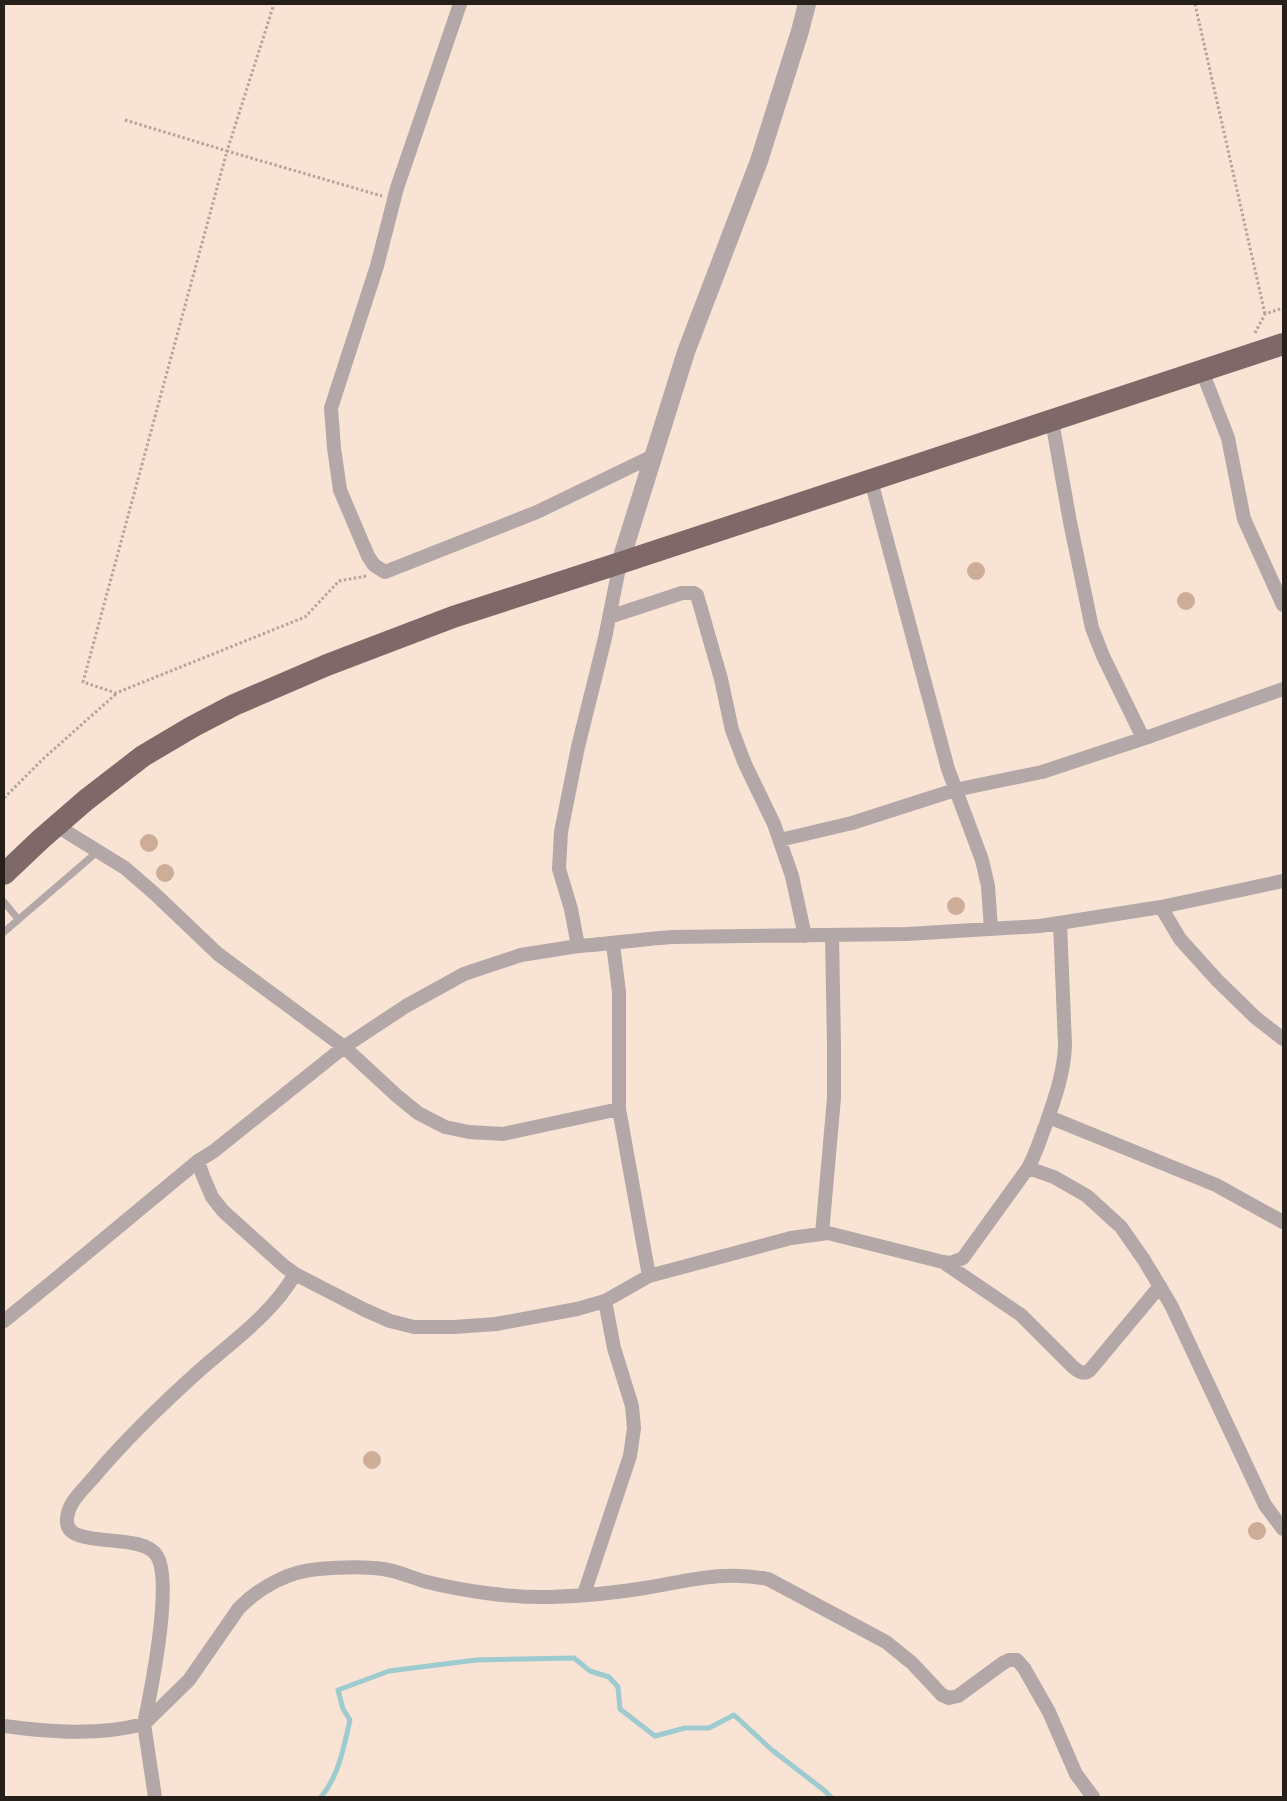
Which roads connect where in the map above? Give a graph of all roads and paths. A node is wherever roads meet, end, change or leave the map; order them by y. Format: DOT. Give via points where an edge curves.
graph roads {
  1 [pos="274,4"];
  2 [pos="460,4"];
  3 [pos="807,4"];
  4 [pos="1195,4"];
  5 [pos="125,120"];
  6 [pos="228,151"];
  7 [pos="394,199"];
  8 [pos="1283,308"];
  9 [pos="1265,314"];
  10 [pos="1283,344"];
  11 [pos="1242,358"];
  12 [pos="1202,371"];
  13 [pos="1052,421"];
  14 [pos="653,456"];
  15 [pos="871,481"];
  16 [pos="620,563"];
  17 [pos="386,572"];
  18 [pos="1283,605"];
  19 [pos="610,617"];
  20 [pos="1283,689"];
  21 [pos="116,693"];
  22 [pos="1143,738"];
  23 [pos="955,790"];
  24 [pos="4,798"];
  25 [pos="57,826"];
  26 [pos="780,840"];
  27 [pos="97,852"];
  28 [pos="4,874"];
  29 [pos="1283,881"];
  30 [pos="4,902"];
  31 [pos="1161,907"];
  32 [pos="18,919"];
  33 [pos="1060,923"];
  34 [pos="992,929"];
  35 [pos="4,932"];
  36 [pos="805,936"];
  37 [pos="832,936"];
  38 [pos="613,944"];
  39 [pos="578,946"];
  40 [pos="1283,1039"];
  41 [pos="344,1047"];
  42 [pos="619,1109"];
  43 [pos="1048,1117"];
  44 [pos="198,1161"];
  45 [pos="1028,1168"];
  46 [pos="1283,1222"];
  47 [pos="822,1234"];
  48 [pos="943,1262"];
  49 [pos="295,1274"];
  50 [pos="649,1276"];
  51 [pos="1160,1286"];
  52 [pos="605,1301"];
  53 [pos="4,1320"];
  54 [pos="1283,1528"];
  55 [pos="584,1594"];
  56 [pos="144,1724"];
  57 [pos="4,1726"];
  58 [pos="155,1797"];
  59 [pos="1093,1797"];
  1 -- 6 [label="path"];
  2 -- 7 [label="street"];
  3 -- 14 [label="street" via="759,162 686,352"];
  4 -- 9 [label="path"];
  5 -- 6 [label="path"];
  6 -- 7 [label="path"];
  6 -- 21 [label="path" via="83,682"];
  7 -- 17 [label="street" via="377,266 331,408 340,490 368,556 374,565"];
  8 -- 9 [label="path"];
  9 -- 11 [label="path"];
  10 -- 11 [label="highway"];
  11 -- 12 [label="highway"];
  12 -- 13 [label="highway"];
  12 -- 18 [label="street" via="1228,438 1244,519"];
  13 -- 15 [label="highway"];
  13 -- 22 [label="street" via="1092,628"];
  14 -- 16 [label="street"];
  14 -- 17 [label="street" via="538,512"];
  15 -- 16 [label="highway"];
  15 -- 23 [label="street"];
  16 -- 19 [label="street"];
  16 -- 25 [label="highway" via="453,617 234,705 143,756"];
  17 -- 21 [label="path" via="339,581 305,617"];
  19 -- 26 [label="street" via="682,593 697,595 732,730"];
  19 -- 39 [label="street" via="561,832 559,869"];
  20 -- 22 [label="street"];
  21 -- 24 [label="path"];
  22 -- 23 [label="street" via="1042,772"];
  23 -- 26 [label="street"];
  23 -- 34 [label="street" via="982,860"];
  25 -- 27 [label="street"];
  25 -- 28 [label="highway"];
  26 -- 36 [label="street" via="792,876"];
  27 -- 32 [label="lane"];
  27 -- 41 [label="street" via="125,868 218,954"];
  29 -- 31 [label="street"];
  30 -- 32 [label="lane"];
  31 -- 33 [label="street"];
  31 -- 40 [label="street" via="1180,939 1217,980"];
  32 -- 35 [label="lane"];
  33 -- 34 [label="street"];
  33 -- 43 [label="street" via="1064,1059"];
  34 -- 37 [label="street"];
  36 -- 37 [label="street"];
  36 -- 38 [label="street" via="673,936"];
  37 -- 47 [label="street" via="834,1098"];
  38 -- 39 [label="street"];
  38 -- 42 [label="street" via="619,992"];
  39 -- 41 [label="street" via="521,955 464,974 406,1006"];
  41 -- 42 [label="street" via="418,1113 445,1126 469,1132 503,1134"];
  41 -- 44 [label="street"];
  42 -- 50 [label="street"];
  43 -- 45 [label="street"];
  43 -- 46 [label="street" via="1216,1185"];
  44 -- 49 [label="street" via="212,1197 223,1211"];
  44 -- 53 [label="street"];
  45 -- 48 [label="street" via="963,1258 951,1263"];
  45 -- 51 [label="street" via="1054,1177 1087,1196 1104,1211 1121,1227"];
  47 -- 48 [label="street"];
  47 -- 50 [label="street" via="791,1238"];
  48 -- 51 [label="street" via="1021,1315 1083,1373 1090,1370"];
  49 -- 52 [label="street" via="365,1310 414,1327 496,1324"];
  49 -- 56 [label="street" via="267,1311 165,1401 105,1464 71,1504 68,1512 68,1527 72,1533 143,1544 159,1560 163,1576 158,1644"];
  50 -- 52 [label="street"];
  51 -- 54 [label="street" via="1265,1504"];
  52 -- 55 [label="street" via="614,1348 632,1406 634,1428 630,1456"];
  55 -- 56 [label="street" via="530,1597 463,1590 366,1567 296,1572 267,1586 239,1608 190,1680"];
  55 -- 59 [label="street" via="643,1589 706,1577 748,1575 768,1579 886,1642 949,1698 958,1696 1009,1660 1017,1660 1048,1712 1076,1774"];
  56 -- 57 [label="street" via="105,1732 72,1733"];
  56 -- 58 [label="street"];
}
